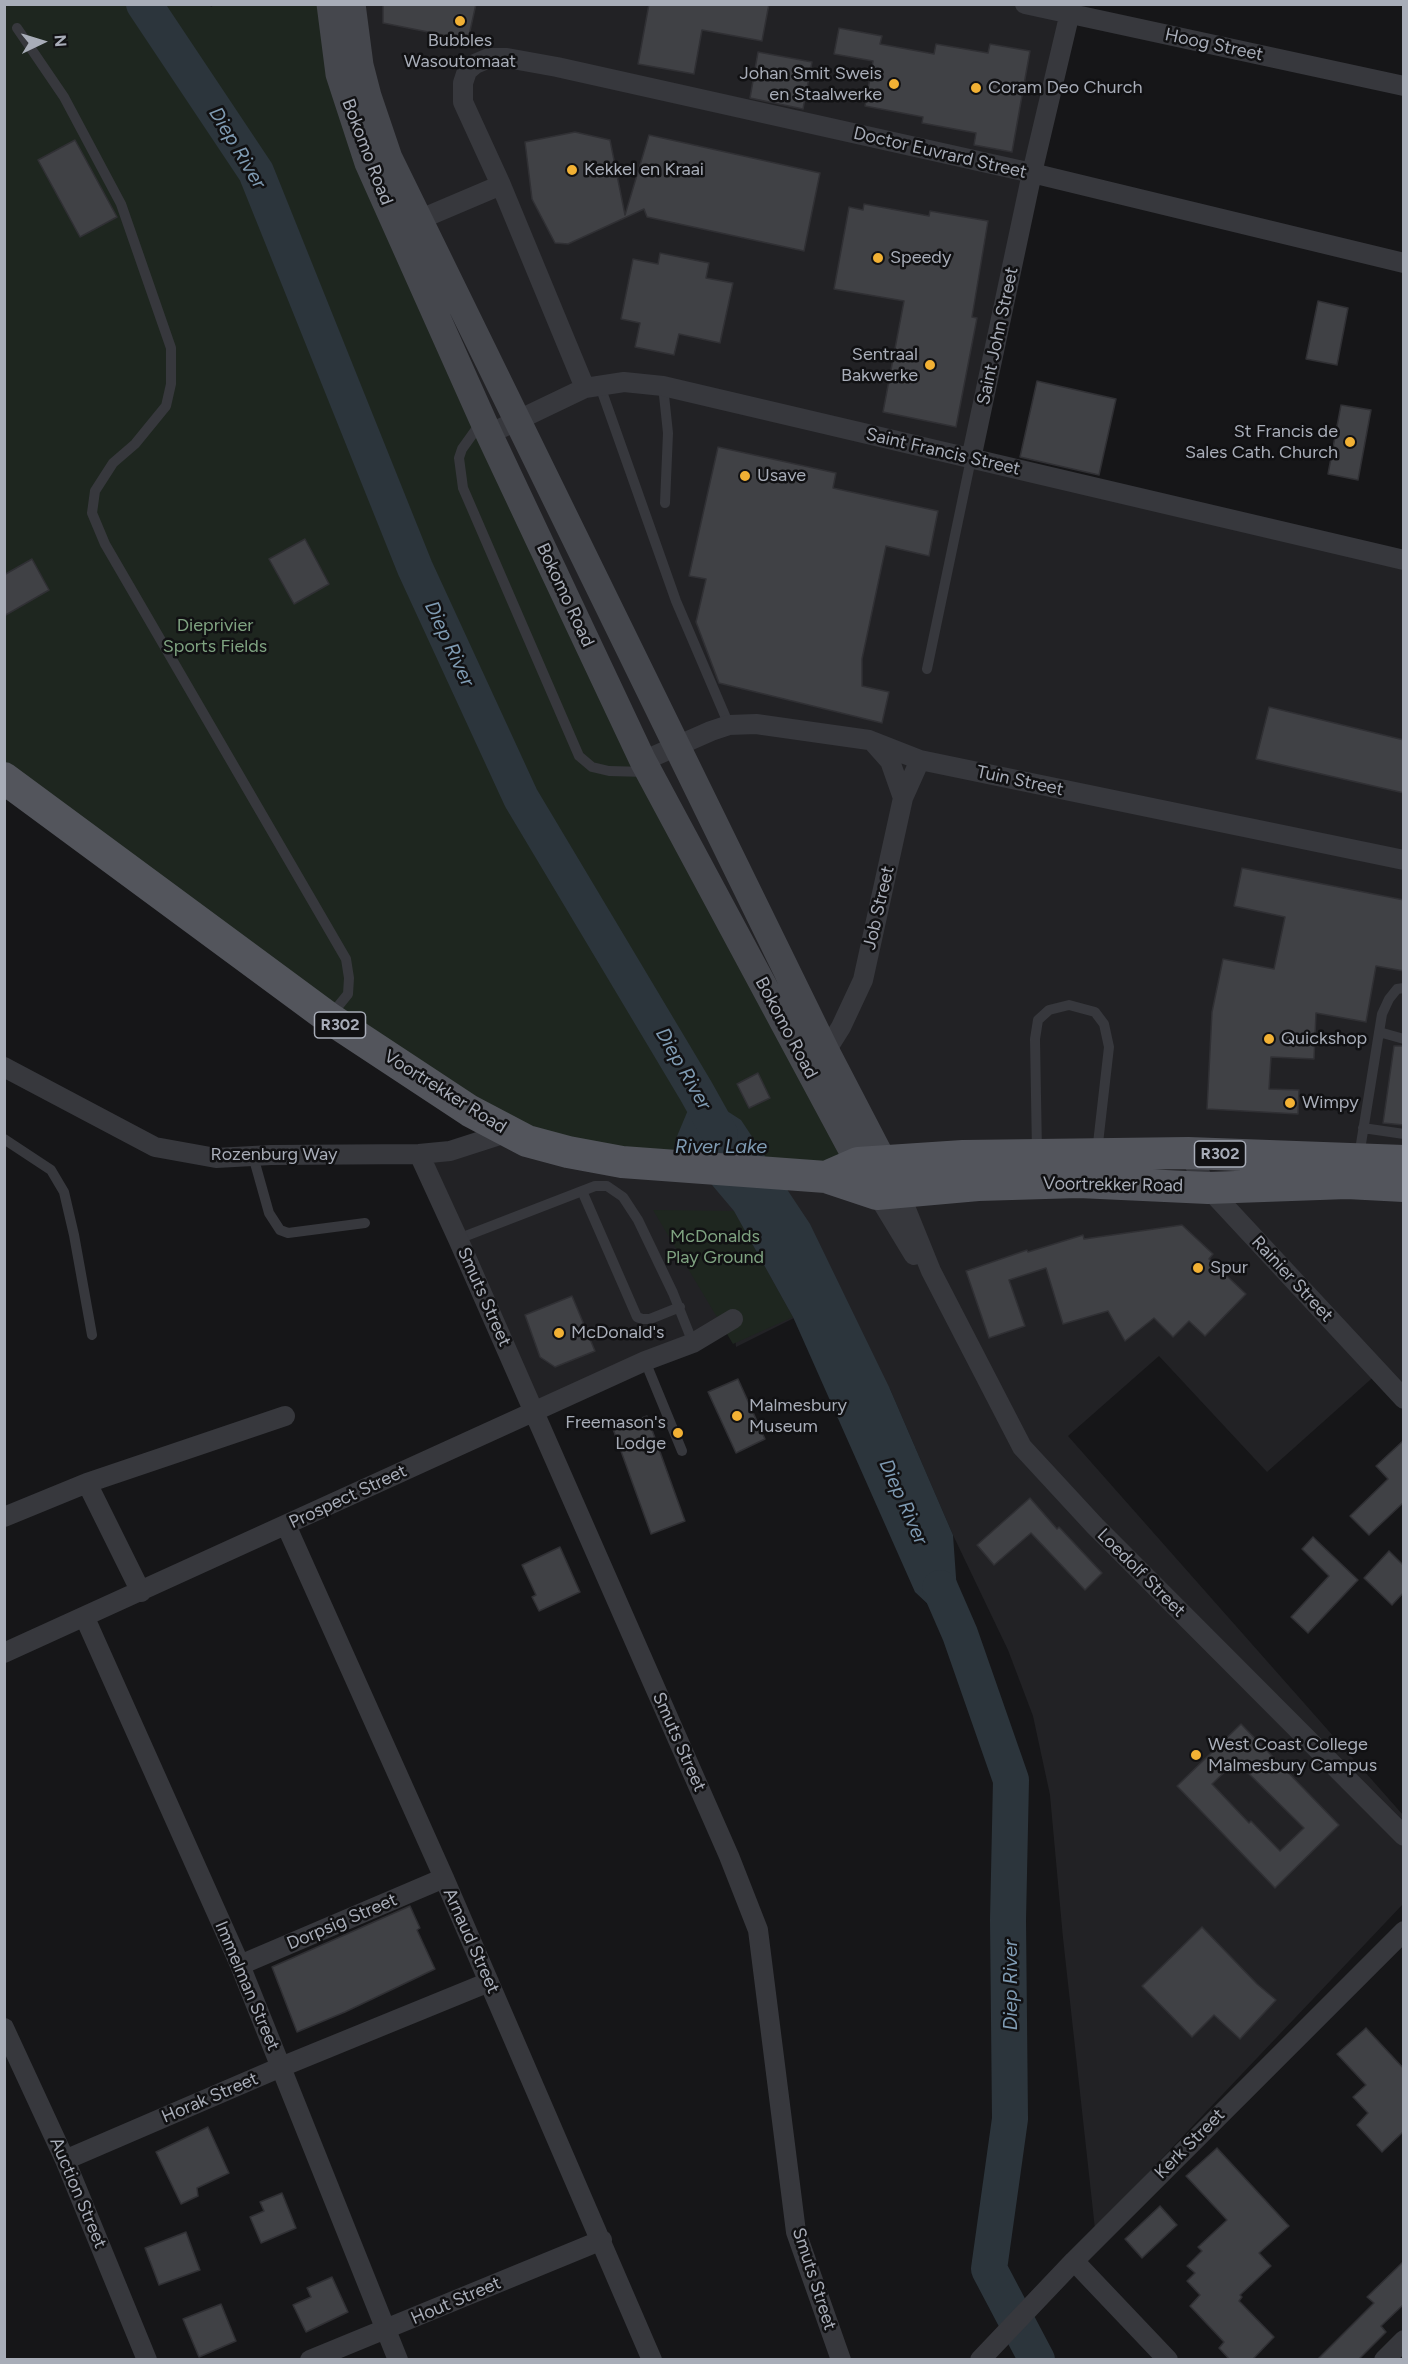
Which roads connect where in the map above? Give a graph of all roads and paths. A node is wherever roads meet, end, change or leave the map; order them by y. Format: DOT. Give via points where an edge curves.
graph roads {
  1 [pos="330,4"];
  2 [pos="351,4"];
  3 [pos="1025,4"];
  4 [pos="1071,9"];
  5 [pos="16,28"];
  6 [pos="1404,86"];
  7 [pos="1032,173"];
  8 [pos="501,185"];
  9 [pos="409,224"];
  10 [pos="1404,263"];
  11 [pos="663,386"];
  12 [pos="593,387"];
  13 [pos="518,421"];
  14 [pos="486,426"];
  15 [pos="971,459"];
  16 [pos="665,503"];
  17 [pos="1404,560"];
  18 [pos="927,669"];
  19 [pos="729,725"];
  20 [pos="869,740"];
  21 [pos="678,746"];
  22 [pos="920,760"];
  23 [pos="646,766"];
  24 [pos="4,778"];
  25 [pos="903,798"];
  26 [pos="1404,860"];
  27 [pos="1404,988"];
  28 [pos="329,1018"];
  29 [pos="1379,1032"];
  30 [pos="1404,1039"];
  31 [pos="826,1051"];
  32 [pos="4,1067"];
  33 [pos="509,1132"];
  34 [pos="1404,1134"];
  35 [pos="4,1139"];
  36 [pos="1361,1143"];
  37 [pos="1188,1153"];
  38 [pos="419,1154"];
  39 [pos="1097,1154"];
  40 [pos="1037,1155"];
  41 [pos="253,1156"];
  42 [pos="870,1161"];
  43 [pos="1404,1161"];
  44 [pos="811,1175"];
  45 [pos="1404,1186"];
  46 [pos="1208,1188"];
  47 [pos="582,1191"];
  48 [pos="888,1193"];
  49 [pos="365,1223"];
  50 [pos="459,1239"];
  51 [pos="680,1307"];
  52 [pos="733,1319"];
  53 [pos="92,1335"];
  54 [pos="693,1343"];
  55 [pos="645,1361"];
  56 [pos="1404,1399"];
  57 [pos="534,1412"];
  58 [pos="285,1416"];
  59 [pos="682,1451"];
  60 [pos="87,1483"];
  61 [pos="4,1516"];
  62 [pos="286,1525"];
  63 [pos="141,1592"];
  64 [pos="85,1618"];
  65 [pos="4,1653"];
  66 [pos="1404,1836"];
  67 [pos="444,1878"];
  68 [pos="1404,1931"];
  69 [pos="240,1965"];
  70 [pos="489,1982"];
  71 [pos="4,2028"];
  72 [pos="281,2067"];
  73 [pos="65,2160"];
  74 [pos="602,2241"];
  75 [pos="1070,2266"];
  76 [pos="385,2330"];
  77 [pos="1404,2340"];
  78 [pos="147,2360"];
  79 [pos="309,2360"];
  80 [pos="398,2360"];
  81 [pos="652,2360"];
  82 [pos="841,2360"];
  83 [pos="980,2360"];
  84 [pos="1168,2360"];
  85 [pos="1384,2360"];
  1 -- 9 [label="main road, Bokomo Road" via="339,74 369,163"];
  2 -- 9 [label="main road, Bokomo Road" via="368,96"];
  3 -- 4 [label="street, Hoog Street"];
  4 -- 6 [label="street, Hoog Street"];
  4 -- 7 [label="street, Saint John Street"];
  5 -- 28 [label="lane" via="64,97 121,204 171,348 171,384 166,406 135,444 113,463 95,492 92,513 111,554 346,959 348,994"];
  7 -- 8 [label="street, Doctor Euvrard Street" via="507,57 475,64 467,71 463,83 463,102"];
  7 -- 10 [label="street, Doctor Euvrard Street"];
  7 -- 15 [label="street, Saint John Street"];
  8 -- 9 [label="street"];
  8 -- 12 [label="street"];
  9 -- 13 [label="main road, Bokomo Road"];
  9 -- 14 [label="main road, Bokomo Road"];
  11 -- 12 [label="street, Saint Francis Street" via="624,382"];
  11 -- 15 [label="street, Saint Francis Street"];
  11 -- 16 [label="lane" via="668,433"];
  12 -- 13 [label="street, Saint Francis Street"];
  12 -- 19 [label="lane"];
  13 -- 14 [label="street, Saint Francis Street"];
  13 -- 21 [label="main road, Bokomo Road"];
  14 -- 23 [label="main road, Bokomo Road"];
  14 -- 23 [label="lane" via="462,449 459,458 463,488 579,756 592,767 609,771"];
  15 -- 17 [label="street, Saint Francis Street"];
  15 -- 18 [label="lane, Saint John Street"];
  19 -- 20 [label="street, Tuin Street" via="756,724"];
  19 -- 21 [label="street, Tuin Street"];
  20 -- 22 [label="street, Tuin Street"];
  20 -- 25 [label="street" via="890,761"];
  21 -- 23 [label="street, Tuin Street"];
  21 -- 31 [label="main road, Bokomo Road"];
  22 -- 25 [label="street, Job Street"];
  22 -- 26 [label="street, Tuin Street"];
  23 -- 42 [label="main road, Bokomo Road"];
  24 -- 28 [label="main road, Voortrekker Road / R302"];
  25 -- 31 [label="street, Job Street" via="863,980"];
  27 -- 29 [label="lane" via="1397,989 1389,999"];
  28 -- 33 [label="main road, Voortrekker Road / R302"];
  29 -- 30 [label="lane"];
  29 -- 36 [label="lane"];
  31 -- 42 [label="main road, Bokomo Road"];
  32 -- 41 [label="street, Rozenburg Way" via="156,1147 216,1158"];
  33 -- 38 [label="street, Rozenburg Way" via="450,1151"];
  33 -- 44 [label="main road, Voortrekker Road / R302" via="527,1141 622,1162"];
  34 -- 36 [label="lane"];
  35 -- 53 [label="lane" via="51,1170 64,1192"];
  36 -- 37 [label="main road, Voortrekker Road / R302"];
  36 -- 43 [label="main road, Voortrekker Road / R302"];
  37 -- 39 [label="main road, Voortrekker Road / R302"];
  37 -- 46 [label="street, Rainier Street"];
  38 -- 41 [label="street, Rozenburg Way"];
  38 -- 50 [label="street, Smuts Street"];
  39 -- 40 [label="main road, Voortrekker Road / R302"];
  39 -- 40 [label="lane" via="1109,1047 1104,1024 1095,1012 1069,1005 1049,1010 1038,1020"];
  40 -- 42 [label="main road, Voortrekker Road / R302"];
  41 -- 49 [label="lane" via="269,1213 280,1230 288,1233"];
  42 -- 44 [label="main road, Voortrekker Road / R302"];
  42 -- 48 [label="main road"];
  44 -- 48 [label="main road, Voortrekker Road / R302"];
  45 -- 46 [label="main road, Voortrekker Road / R302" via="1347,1183"];
  46 -- 48 [label="main road, Voortrekker Road / R302" via="1079,1182"];
  46 -- 56 [label="street, Rainier Street"];
  47 -- 50 [label="lane"];
  47 -- 51 [label="lane" via="607,1186 623,1197"];
  47 -- 51 [label="lane" via="637,1317 650,1319"];
  48 -- 66 [label="street, Loedolf Street" via="1022,1448"];
  50 -- 57 [label="street, Smuts Street"];
  51 -- 54 [label="lane"];
  52 -- 54 [label="street, Prospect Street"];
  54 -- 55 [label="street, Prospect Street"];
  55 -- 57 [label="street, Prospect Street"];
  55 -- 59 [label="lane"];
  57 -- 62 [label="street, Prospect Street"];
  57 -- 82 [label="street, Smuts Street" via="758,1930 796,2232"];
  58 -- 60 [label="street"];
  60 -- 61 [label="street"];
  60 -- 63 [label="street"];
  62 -- 63 [label="street, Prospect Street"];
  62 -- 67 [label="street, Arnaud Street"];
  63 -- 64 [label="street, Prospect Street"];
  64 -- 65 [label="street, Prospect Street"];
  64 -- 69 [label="street, Immelman Street"];
  67 -- 69 [label="street, Dorpsig Street"];
  67 -- 70 [label="street, Arnaud Street"];
  68 -- 75 [label="street, Kerk Street"];
  69 -- 72 [label="street, Immelman Street"];
  70 -- 72 [label="street, Horak Street"];
  70 -- 74 [label="street, Arnaud Street"];
  71 -- 73 [label="street, Auction Street"];
  72 -- 73 [label="street, Horak Street"];
  72 -- 76 [label="street, Immelman Street"];
  73 -- 78 [label="street, Auction Street"];
  74 -- 76 [label="street, Hout Street"];
  74 -- 81 [label="street, Arnaud Street"];
  75 -- 83 [label="street, Kerk Street"];
  75 -- 84 [label="street"];
  76 -- 79 [label="street, Hout Street"];
  76 -- 80 [label="street, Immelman Street"];
  77 -- 85 [label="street"];
}
